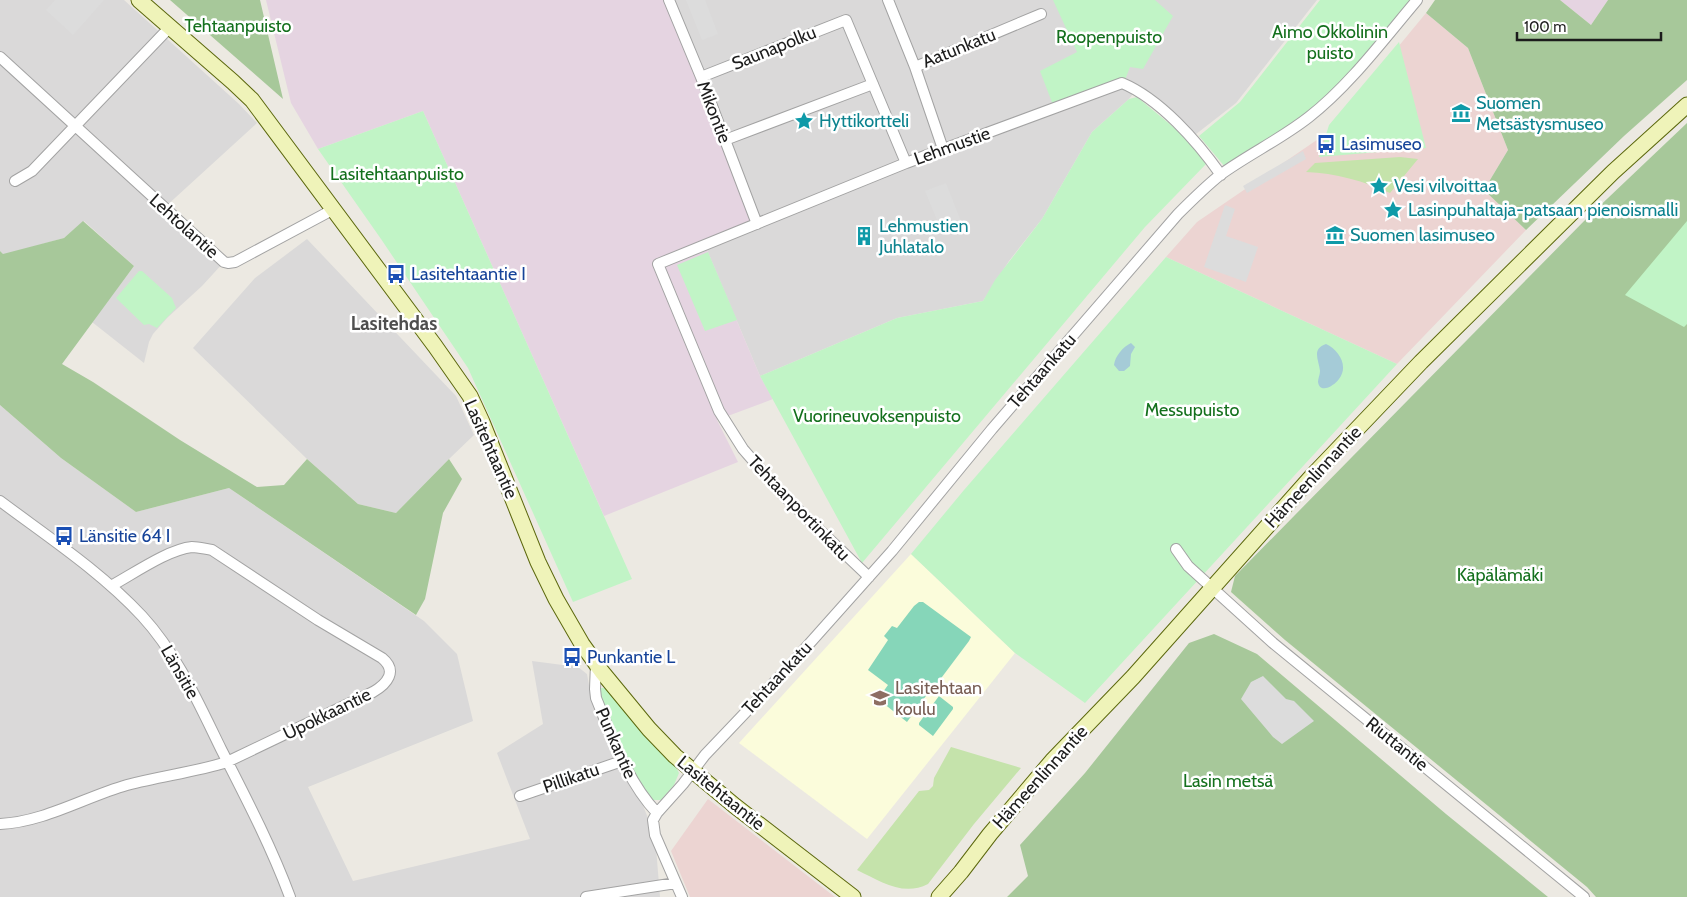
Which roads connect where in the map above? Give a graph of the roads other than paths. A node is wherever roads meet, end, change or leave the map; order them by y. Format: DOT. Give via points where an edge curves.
graph roads {
  1 [pos="139,0"];
  2 [pos="670,0"];
  3 [pos="888,0"];
  4 [pos="1417,0"];
  5 [pos="1040,14"];
  6 [pos="170,27"];
  7 [pos="0,58"];
  8 [pos="916,67"];
  9 [pos="701,77"];
  10 [pos="873,84"];
  11 [pos="1687,105"];
  12 [pos="74,126"];
  13 [pos="725,140"];
  14 [pos="943,149"];
  15 [pos="906,163"];
  16 [pos="1221,175"];
  17 [pos="15,181"];
  18 [pos="334,209"];
  19 [pos="757,224"];
  20 [pos="658,264"];
  21 [pos="0,501"];
  22 [pos="1176,549"];
  23 [pos="869,577"];
  24 [pos="111,586"];
  25 [pos="1212,589"];
  26 [pos="596,664"];
  27 [pos="622,761"];
  28 [pos="228,762"];
  29 [pos="692,771"];
  30 [pos="520,796"];
  31 [pos="657,814"];
  32 [pos="0,824"];
  33 [pos="961,872"];
  34 [pos="676,883"];
  35 [pos="848,893"];
  36 [pos="290,897"];
  37 [pos="586,897"];
  38 [pos="682,897"];
  39 [pos="863,897"];
  40 [pos="939,897"];
  41 [pos="950,897"];
  42 [pos="1584,897"];
  1 -- 6 [label="street, Lasitehtaantie"];
  2 -- 9 [label="street, Mikontie"];
  3 -- 8 [label="street, Aatunkatu"];
  4 -- 16 [label="street, Tehtaankatu" via="1325,105 1285,136"];
  5 -- 8 [label="street, Aatunkatu"];
  6 -- 12 [label="street"];
  6 -- 18 [label="street, Lasitehtaantie" via="252,100"];
  7 -- 12 [label="street, Lehtolantie"];
  8 -- 14 [label="street"];
  9 -- 10 [label="street, Saunapolku" via="846,20"];
  9 -- 13 [label="street, Mikontie"];
  10 -- 13 [label="street"];
  10 -- 15 [label="street"];
  11 -- 25 [label="street, Hämeenlinnantie" via="1613,172 1421,362 1313,475"];
  12 -- 17 [label="street" via="32,171"];
  12 -- 18 [label="street, Lehtolantie" via="224,262 235,262"];
  13 -- 19 [label="street, Mikontie"];
  14 -- 15 [label="street, Lehmustie"];
  14 -- 16 [label="street, Lehmustie" via="1122,83 1136,89 1169,116"];
  15 -- 19 [label="street, Lehmustie"];
  16 -- 23 [label="street, Tehtaankatu" via="1197,194 1137,260"];
  18 -- 26 [label="street, Lasitehtaantie" via="470,396 538,562 556,599"];
  19 -- 20 [label="street, Lehmustie"];
  20 -- 23 [label="street, Tehtaanportinkatu" via="728,428 750,458 808,520"];
  21 -- 24 [label="street, Länsitie"];
  22 -- 25 [label="street, Riuttantie"];
  23 -- 29 [label="street, Tehtaankatu"];
  24 -- 28 [label="street, Länsitie" via="170,650"];
  24 -- 28 [label="street, Upokkaantie" via="173,552 190,547 205,549 217,553 387,662 389,678 380,688"];
  25 -- 33 [label="street, Hämeenlinnantie" via="1052,761"];
  25 -- 42 [label="street, Riuttantie" via="1273,643"];
  26 -- 27 [label="street, Punkantie" via="596,698"];
  26 -- 29 [label="street, Lasitehtaantie" via="649,729"];
  27 -- 30 [label="street, Pillikatu"];
  27 -- 31 [label="street, Punkantie" via="644,800"];
  28 -- 32 [label="street, Upokkaantie" via="128,785 45,815"];
  28 -- 36 [label="street, Länsitie" via="267,840"];
  29 -- 31 [label="street"];
  29 -- 35 [label="street, Lasitehtaantie"];
  31 -- 34 [label="street" via="653,820 655,835"];
  33 -- 40 [label="street, Hämeenlinnantie"];
  33 -- 41 [label="street, Hämeenlinnantie"];
  34 -- 37 [label="street"];
  34 -- 38 [label="street"];
  35 -- 39 [label="street, Lasitehtaantie"];
}
